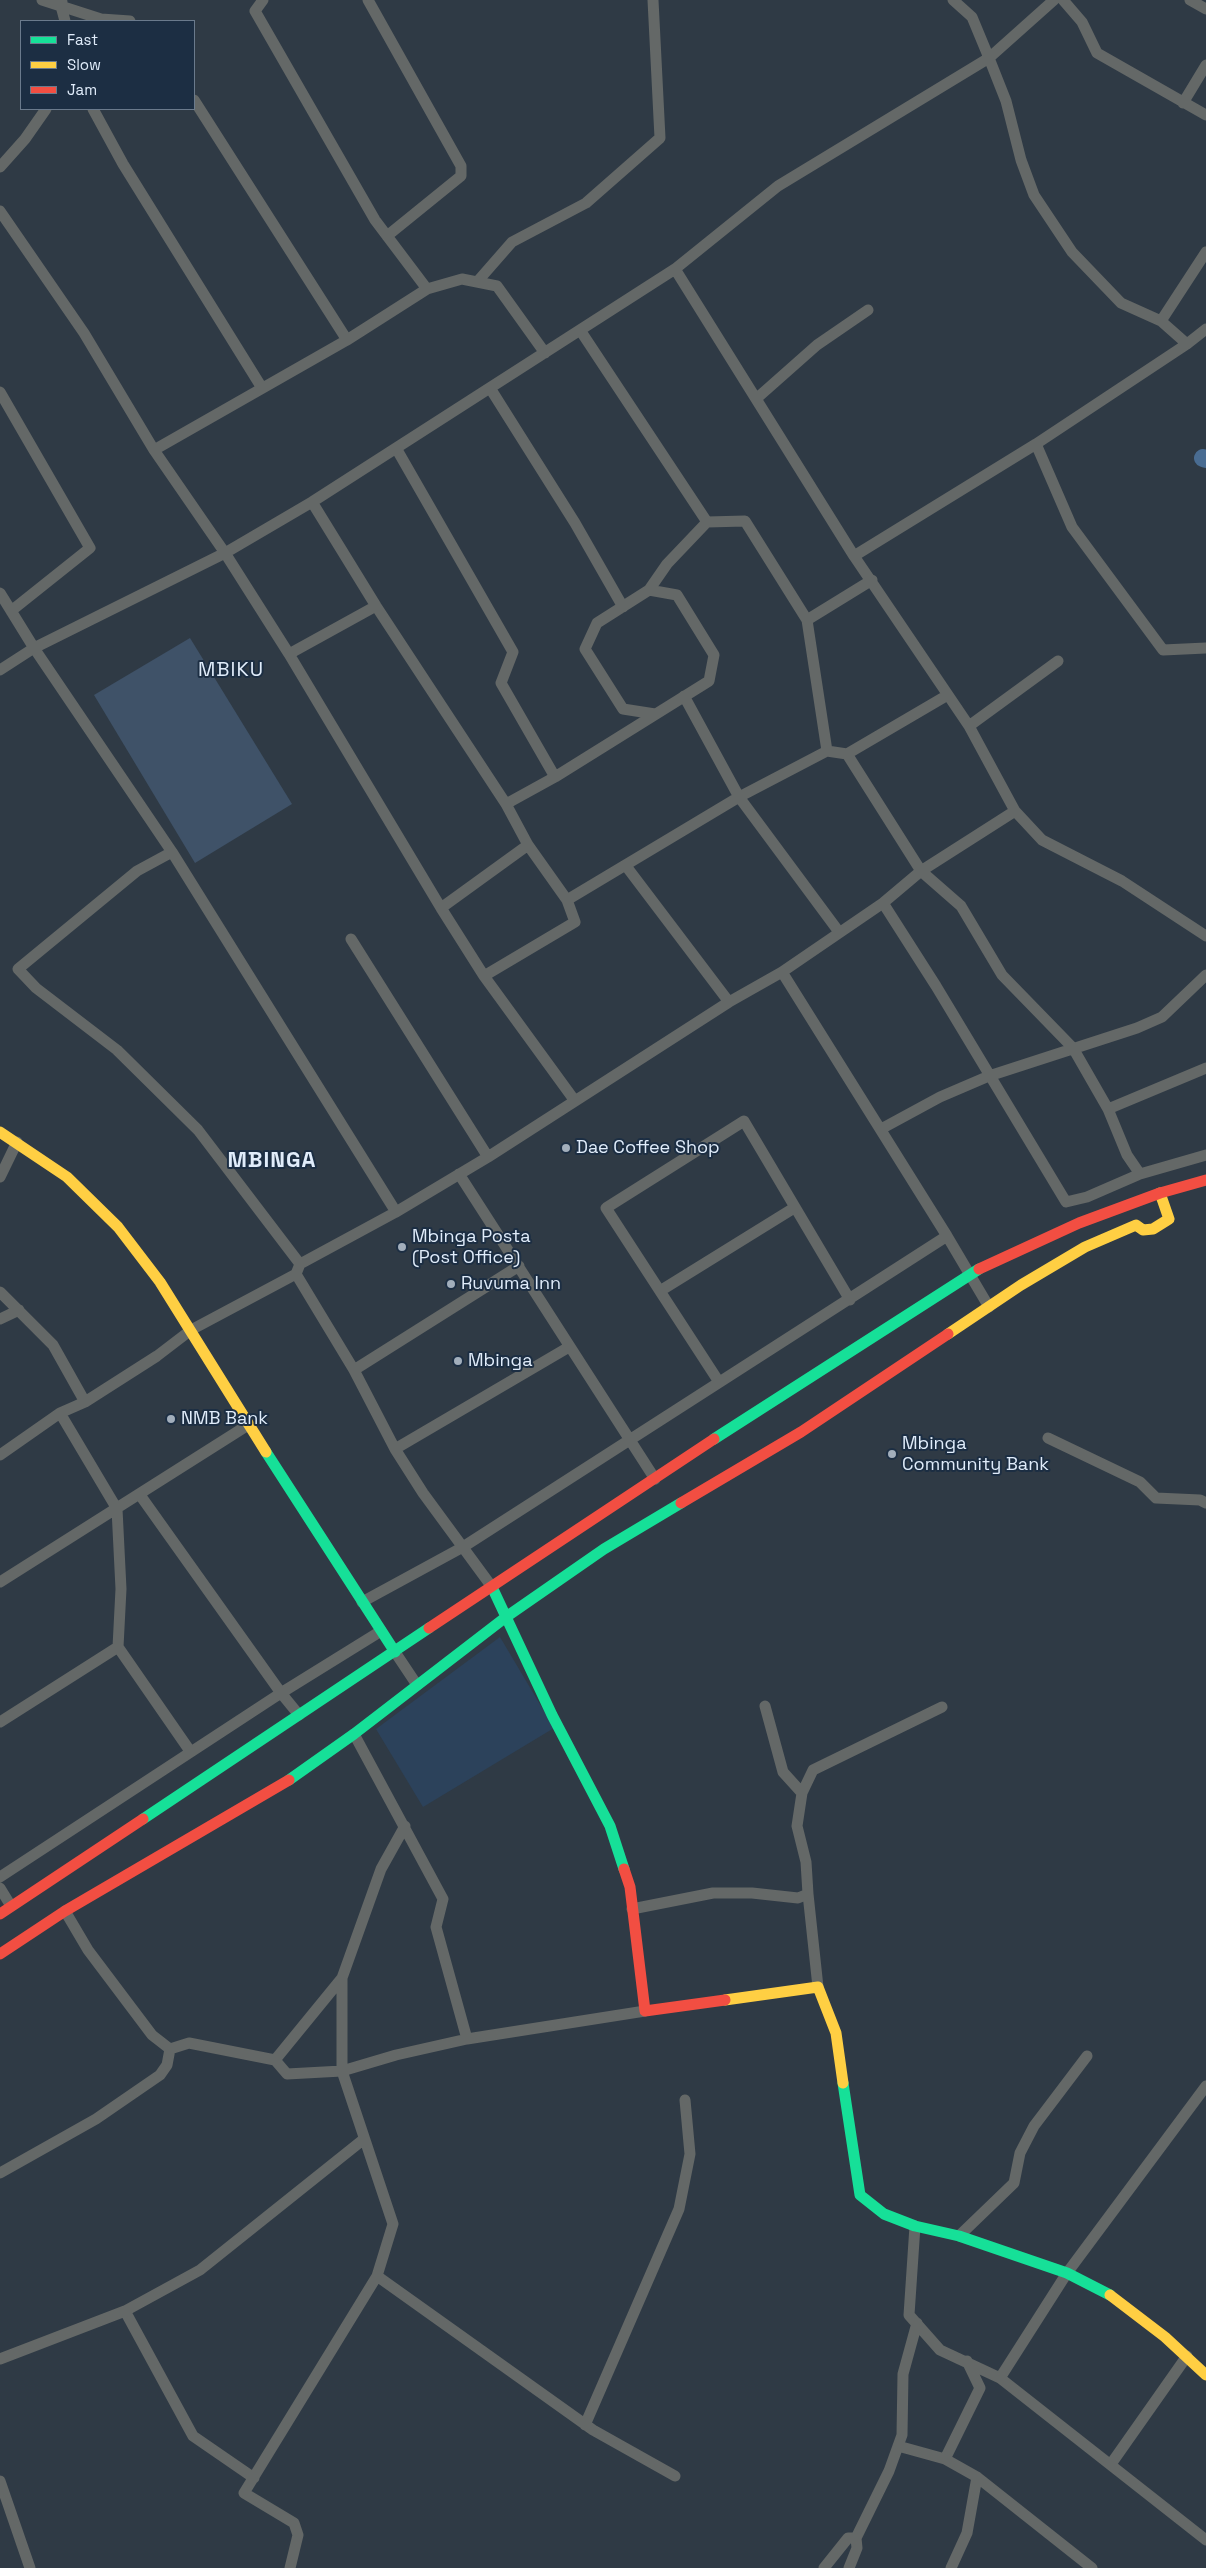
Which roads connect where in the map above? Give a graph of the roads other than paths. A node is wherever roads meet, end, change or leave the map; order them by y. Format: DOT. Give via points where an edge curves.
graph roads {
  1 [pos="42,0"];
  2 [pos="263,0"];
  3 [pos="368,0"];
  4 [pos="653,0"];
  5 [pos="953,0"];
  6 [pos="1054,0"];
  7 [pos="1063,0"];
  8 [pos="1190,0"];
  9 [pos="62,3"];
  10 [pos="1206,9"];
  11 [pos="65,20"];
  12 [pos="100,20"];
  13 [pos="989,58"];
  14 [pos="1206,64"];
  15 [pos="195,102"];
  16 [pos="1184,103"];
  17 [pos="45,110"];
  18 [pos="94,110"];
  19 [pos="1206,115"];
  20 [pos="0,167"];
  21 [pos="0,211"];
  22 [pos="387,236"];
  23 [pos="1206,252"];
  24 [pos="675,269"];
  25 [pos="477,282"];
  26 [pos="427,289"];
  27 [pos="868,310"];
  28 [pos="1161,321"];
  29 [pos="580,330"];
  30 [pos="1205,332"];
  31 [pos="347,340"];
  32 [pos="1187,344"];
  33 [pos="545,353"];
  34 [pos="262,388"];
  35 [pos="490,388"];
  36 [pos="0,392"];
  37 [pos="756,399"];
  38 [pos="1036,444"];
  39 [pos="396,448"];
  40 [pos="154,450"];
  41 [pos="312,502"];
  42 [pos="707,522"];
  43 [pos="225,553"];
  44 [pos="854,556"];
  45 [pos="872,580"];
  46 [pos="649,590"];
  47 [pos="0,593"];
  48 [pos="376,606"];
  49 [pos="623,607"];
  50 [pos="11,611"];
  51 [pos="807,620"];
  52 [pos="34,648"];
  53 [pos="1206,648"];
  54 [pos="289,654"];
  55 [pos="1058,661"];
  56 [pos="0,670"];
  57 [pos="684,696"];
  58 [pos="946,696"];
  59 [pos="655,714"];
  60 [pos="969,726"];
  61 [pos="827,751"];
  62 [pos="847,754"];
  63 [pos="555,777"];
  64 [pos="739,797"];
  65 [pos="506,804"];
  66 [pos="1015,811"];
  67 [pos="528,846"];
  68 [pos="172,852"];
  69 [pos="626,866"];
  70 [pos="921,871"];
  71 [pos="568,900"];
  72 [pos="883,903"];
  73 [pos="441,908"];
  74 [pos="839,932"];
  75 [pos="1206,936"];
  76 [pos="351,939"];
  77 [pos="782,972"];
  78 [pos="1206,975"];
  79 [pos="484,976"];
  80 [pos="729,1002"];
  81 [pos="1073,1048"];
  82 [pos="1206,1068"];
  83 [pos="989,1076"];
  84 [pos="575,1101"];
  85 [pos="1108,1109"];
  86 [pos="881,1129"];
  87 [pos="0,1132"];
  88 [pos="17,1142"];
  89 [pos="1206,1155"];
  90 [pos="488,1157"];
  91 [pos="459,1174"];
  92 [pos="1140,1174"];
  93 [pos="0,1177"];
  94 [pos="1206,1180"];
  95 [pos="1160,1193"];
  96 [pos="794,1208"];
  97 [pos="396,1212"];
  98 [pos="947,1236"];
  99 [pos="519,1266"];
  100 [pos="298,1269"];
  101 [pos="969,1274"];
  102 [pos="660,1291"];
  103 [pos="0,1292"];
  104 [pos="850,1300"];
  105 [pos="989,1307"];
  106 [pos="19,1310"];
  107 [pos="0,1319"];
  108 [pos="191,1330"];
  109 [pos="569,1347"];
  110 [pos="354,1370"];
  111 [pos="719,1382"];
  112 [pos="85,1402"];
  113 [pos="60,1413"];
  114 [pos="248,1426"];
  115 [pos="1048,1438"];
  116 [pos="628,1440"];
  117 [pos="396,1449"];
  118 [pos="0,1454"];
  119 [pos="655,1479"];
  120 [pos="140,1495"];
  121 [pos="1206,1503"];
  122 [pos="117,1509"];
  123 [pos="463,1547"];
  124 [pos="0,1582"];
  125 [pos="492,1587"];
  126 [pos="362,1602"];
  127 [pos="506,1617"];
  128 [pos="381,1631"];
  129 [pos="118,1647"];
  130 [pos="395,1652"];
  131 [pos="417,1685"];
  132 [pos="281,1693"];
  133 [pos="765,1706"];
  134 [pos="942,1707"];
  135 [pos="299,1715"];
  136 [pos="0,1722"];
  137 [pos="354,1734"];
  138 [pos="190,1751"];
  139 [pos="802,1793"];
  140 [pos="405,1826"];
  141 [pos="0,1877"];
  142 [pos="0,1888"];
  143 [pos="808,1894"];
  144 [pos="12,1906"];
  145 [pos="632,1909"];
  146 [pos="65,1911"];
  147 [pos="0,1914"];
  148 [pos="0,1954"];
  149 [pos="342,1978"];
  150 [pos="818,1988"];
  151 [pos="645,2011"];
  152 [pos="467,2039"];
  153 [pos="170,2049"];
  154 [pos="1087,2056"];
  155 [pos="275,2060"];
  156 [pos="342,2071"];
  157 [pos="1206,2086"];
  158 [pos="685,2100"];
  159 [pos="364,2139"];
  160 [pos="0,2173"];
  161 [pos="914,2226"];
  162 [pos="959,2236"];
  163 [pos="1067,2273"];
  164 [pos="377,2276"];
  165 [pos="125,2311"];
  166 [pos="917,2323"];
  167 [pos="1187,2356"];
  168 [pos="0,2359"];
  169 [pos="967,2361"];
  170 [pos="1206,2375"];
  171 [pos="1000,2378"];
  172 [pos="585,2425"];
  173 [pos="898,2446"];
  174 [pos="945,2459"];
  175 [pos="1111,2464"];
  176 [pos="675,2476"];
  177 [pos="254,2478"];
  178 [pos="977,2478"];
  179 [pos="0,2481"];
  180 [pos="4,2507"];
  181 [pos="856,2538"];
  182 [pos="1206,2540"];
  183 [pos="30,2568"];
  184 [pos="290,2568"];
  185 [pos="824,2568"];
  186 [pos="849,2568"];
  187 [pos="951,2568"];
  188 [pos="1092,2568"];
  1 -- 9 [label="street"];
  2 -- 22 [label="street" via="255,11"];
  3 -- 22 [label="street" via="462,166 461,176"];
  4 -- 25 [label="street" via="660,138 586,203 512,242"];
  5 -- 13 [label="street" via="972,18"];
  6 -- 13 [label="street"];
  7 -- 16 [label="street" via="1082,22 1097,53"];
  8 -- 10 [label="street"];
  9 -- 11 [label="street"];
  9 -- 12 [label="street"];
  13 -- 24 [label="street" via="778,186"];
  13 -- 28 [label="street" via="1006,101 1034,195 1072,252 1121,303"];
  14 -- 16 [label="street"];
  15 -- 31 [label="street"];
  16 -- 19 [label="street"];
  17 -- 20 [label="street"];
  18 -- 34 [label="street" via="123,164"];
  21 -- 40 [label="street" via="84,333"];
  22 -- 26 [label="street"];
  23 -- 28 [label="street"];
  24 -- 29 [label="street"];
  24 -- 37 [label="street"];
  25 -- 26 [label="street" via="462,279"];
  25 -- 33 [label="street" via="497,286"];
  26 -- 31 [label="street"];
  27 -- 37 [label="street" via="817,345"];
  28 -- 32 [label="street"];
  29 -- 33 [label="street"];
  29 -- 42 [label="street"];
  30 -- 32 [label="street"];
  31 -- 34 [label="street"];
  32 -- 38 [label="street"];
  33 -- 35 [label="street"];
  34 -- 40 [label="street"];
  35 -- 39 [label="street"];
  35 -- 49 [label="street"];
  36 -- 50 [label="street" via="90,548"];
  37 -- 44 [label="street"];
  38 -- 44 [label="street"];
  38 -- 53 [label="street" via="1072,527 1162,650"];
  39 -- 41 [label="street"];
  39 -- 63 [label="street" via="513,652 501,683"];
  40 -- 43 [label="street"];
  41 -- 43 [label="street"];
  41 -- 48 [label="street"];
  42 -- 46 [label="street"];
  42 -- 51 [label="street" via="745,521"];
  43 -- 52 [label="street"];
  43 -- 54 [label="street"];
  44 -- 45 [label="street"];
  45 -- 51 [label="street"];
  45 -- 58 [label="street"];
  46 -- 49 [label="street"];
  46 -- 57 [label="street" via="677,595 714,655 709,681"];
  47 -- 50 [label="street"];
  48 -- 54 [label="street"];
  48 -- 65 [label="street"];
  49 -- 59 [label="street" via="597,623 585,649 623,709"];
  50 -- 52 [label="street"];
  51 -- 61 [label="street"];
  52 -- 56 [label="street"];
  52 -- 68 [label="street"];
  54 -- 73 [label="street"];
  55 -- 60 [label="street"];
  57 -- 59 [label="street"];
  57 -- 64 [label="street"];
  58 -- 60 [label="street"];
  58 -- 62 [label="street"];
  59 -- 63 [label="street"];
  60 -- 66 [label="street"];
  61 -- 62 [label="street"];
  61 -- 64 [label="street"];
  62 -- 70 [label="street"];
  63 -- 65 [label="street"];
  64 -- 69 [label="street"];
  64 -- 74 [label="street"];
  65 -- 67 [label="street"];
  66 -- 70 [label="street"];
  66 -- 75 [label="street" via="1042,840 1122,881"];
  67 -- 71 [label="street"];
  67 -- 73 [label="street"];
  68 -- 97 [label="street"];
  68 -- 100 [label="street" via="137,871 18,969 36,988 117,1050 198,1130"];
  69 -- 71 [label="street"];
  69 -- 80 [label="street"];
  70 -- 72 [label="street"];
  70 -- 81 [label="street" via="962,906 1002,975"];
  71 -- 79 [label="street" via="575,922"];
  72 -- 74 [label="street"];
  72 -- 83 [label="street"];
  73 -- 79 [label="street"];
  74 -- 77 [label="street"];
  76 -- 90 [label="street"];
  77 -- 80 [label="street"];
  77 -- 86 [label="street"];
  78 -- 81 [label="street" via="1162,1017"];
  79 -- 84 [label="street"];
  80 -- 84 [label="street"];
  81 -- 83 [label="street"];
  81 -- 85 [label="street"];
  82 -- 85 [label="street"];
  83 -- 86 [label="street" via="940,1097"];
  83 -- 92 [label="street" via="1066,1202 1087,1197"];
  84 -- 90 [label="street"];
  85 -- 92 [label="street" via="1127,1155"];
  86 -- 98 [label="street"];
  87 -- 88 [label="street"];
  88 -- 93 [label="street"];
  88 -- 108 [label="street" via="67,1177 118,1227"];
  89 -- 92 [label="street"];
  90 -- 91 [label="street"];
  91 -- 97 [label="street"];
  91 -- 99 [label="street"];
  94 -- 95 [label="street"];
  95 -- 101 [label="street" via="1079,1223"];
  95 -- 105 [label="street" via="1169,1219 1144,1230 1136,1225 1124,1228 1085,1247"];
  96 -- 102 [label="street"];
  96 -- 102 [label="street" via="744,1121 606,1208"];
  96 -- 104 [label="street"];
  97 -- 100 [label="street"];
  98 -- 101 [label="street"];
  98 -- 104 [label="street"];
  99 -- 109 [label="street"];
  99 -- 110 [label="street"];
  100 -- 108 [label="street"];
  100 -- 110 [label="street"];
  101 -- 105 [label="street"];
  101 -- 119 [label="street"];
  102 -- 111 [label="street"];
  103 -- 106 [label="street"];
  104 -- 111 [label="street"];
  105 -- 127 [label="street" via="801,1432 604,1549"];
  106 -- 107 [label="street"];
  106 -- 112 [label="street" via="53,1346"];
  108 -- 112 [label="street" via="158,1356"];
  108 -- 114 [label="street"];
  109 -- 116 [label="street"];
  109 -- 117 [label="street"];
  110 -- 117 [label="street"];
  111 -- 116 [label="street"];
  112 -- 113 [label="street"];
  113 -- 118 [label="street"];
  113 -- 122 [label="street"];
  114 -- 120 [label="street"];
  114 -- 126 [label="street"];
  115 -- 121 [label="street" via="1140,1482 1156,1498"];
  116 -- 119 [label="street"];
  116 -- 123 [label="street"];
  117 -- 123 [label="street" via="423,1493"];
  119 -- 125 [label="street"];
  120 -- 122 [label="street"];
  120 -- 132 [label="street"];
  122 -- 124 [label="street"];
  122 -- 129 [label="street"];
  123 -- 125 [label="street"];
  123 -- 126 [label="street"];
  125 -- 127 [label="street"];
  125 -- 130 [label="street"];
  126 -- 128 [label="street"];
  127 -- 131 [label="street"];
  127 -- 145 [label="street" via="552,1716 610,1826 630,1887"];
  128 -- 130 [label="street"];
  128 -- 132 [label="street"];
  129 -- 136 [label="street"];
  129 -- 138 [label="street"];
  130 -- 131 [label="street"];
  130 -- 135 [label="street"];
  131 -- 137 [label="street"];
  132 -- 135 [label="street"];
  132 -- 138 [label="street"];
  133 -- 139 [label="street" via="783,1772"];
  134 -- 139 [label="street" via="812,1770"];
  135 -- 144 [label="street"];
  137 -- 140 [label="street"];
  137 -- 146 [label="street" via="283,1784"];
  138 -- 141 [label="street"];
  139 -- 143 [label="street" via="797,1826 806,1862"];
  140 -- 149 [label="street" via="381,1869"];
  140 -- 152 [label="street" via="443,1899 436,1927"];
  142 -- 144 [label="street"];
  143 -- 145 [label="street" via="798,1898 714,1893"];
  143 -- 150 [label="street"];
  144 -- 147 [label="street"];
  145 -- 151 [label="street"];
  146 -- 148 [label="street"];
  146 -- 153 [label="street" via="88,1950 152,2035"];
  149 -- 155 [label="street"];
  149 -- 156 [label="street"];
  150 -- 151 [label="street"];
  150 -- 161 [label="street" via="836,2033 860,2195 884,2214"];
  151 -- 152 [label="street"];
  152 -- 156 [label="street"];
  153 -- 155 [label="street" via="189,2043"];
  153 -- 160 [label="street" via="167,2064 160,2075 96,2119"];
  154 -- 162 [label="street" via="1034,2126 1020,2153 1014,2183"];
  155 -- 156 [label="street" via="286,2074"];
  156 -- 159 [label="street"];
  157 -- 163 [label="street"];
  158 -- 172 [label="street" via="690,2154 679,2209"];
  159 -- 164 [label="street" via="393,2224"];
  159 -- 165 [label="street" via="200,2270"];
  161 -- 162 [label="street"];
  161 -- 166 [label="street" via="909,2315"];
  162 -- 163 [label="street"];
  163 -- 167 [label="street" via="1117,2298"];
  163 -- 171 [label="street"];
  164 -- 172 [label="street"];
  164 -- 177 [label="street"];
  165 -- 168 [label="street"];
  165 -- 177 [label="street" via="194,2436"];
  166 -- 169 [label="street" via="940,2350"];
  166 -- 173 [label="street" via="903,2374 902,2435"];
  167 -- 170 [label="street"];
  167 -- 175 [label="street"];
  169 -- 171 [label="street"];
  169 -- 174 [label="street" via="980,2388"];
  171 -- 175 [label="street"];
  172 -- 176 [label="street"];
  173 -- 174 [label="street"];
  173 -- 181 [label="street"];
  174 -- 178 [label="street"];
  175 -- 182 [label="street"];
  177 -- 184 [label="street" via="244,2494 294,2523 298,2536"];
  178 -- 187 [label="street" via="967,2533"];
  178 -- 188 [label="street"];
  179 -- 180 [label="street"];
  180 -- 183 [label="street"];
  181 -- 185 [label="street" via="848,2538"];
  181 -- 186 [label="street" via="857,2548"];
}
